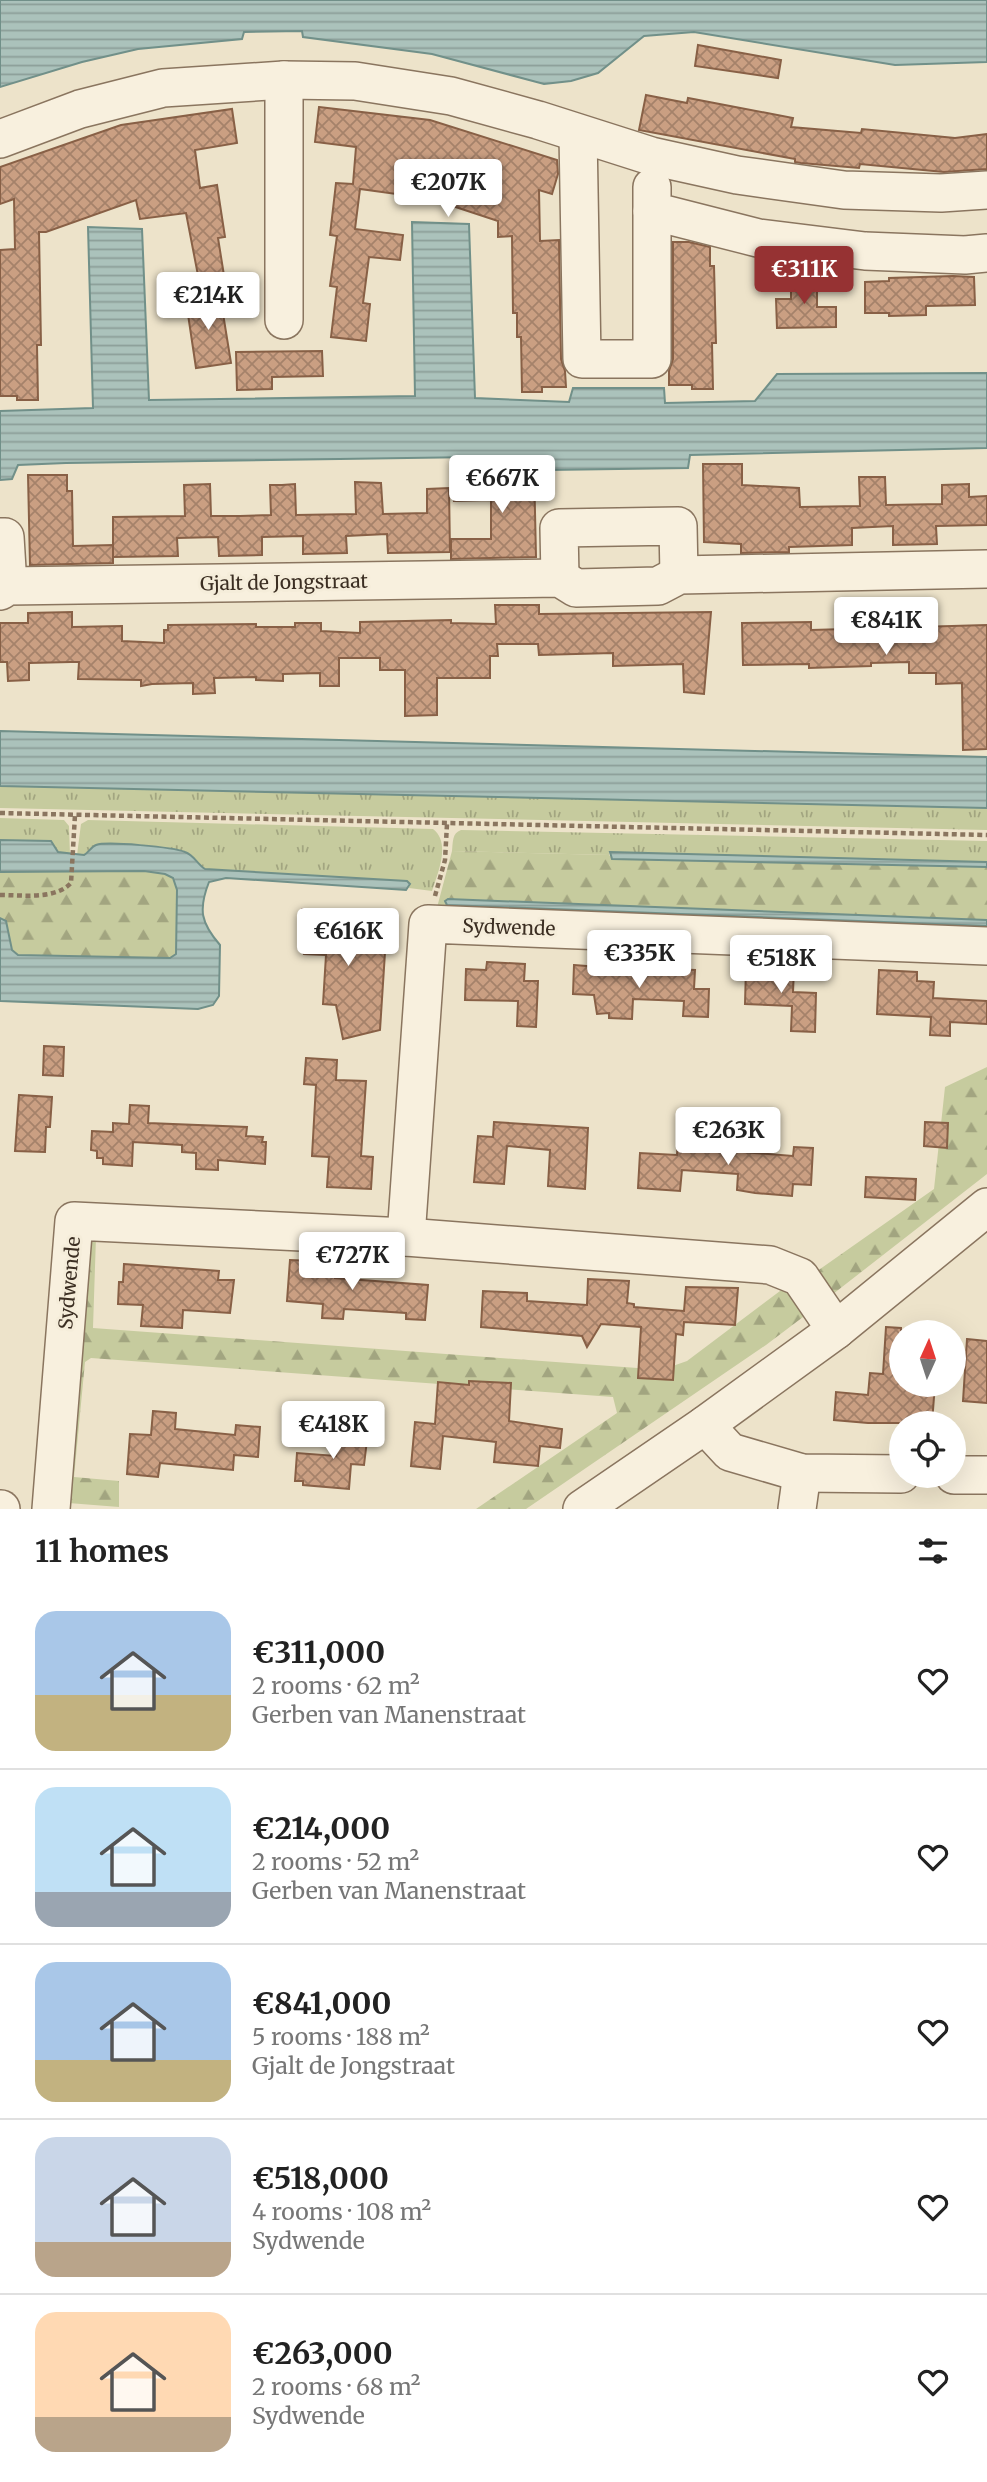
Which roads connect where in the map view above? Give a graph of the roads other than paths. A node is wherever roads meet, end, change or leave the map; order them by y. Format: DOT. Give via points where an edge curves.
graph roads {
  1 [pos="284,80"];
  2 [pos="578,134"];
  3 [pos="0,139"];
  4 [pos="651,156"];
  5 [pos="987,190"];
  6 [pos="652,211"];
  7 [pos="987,253"];
  8 [pos="284,320"];
  9 [pos="0,537"];
  10 [pos="987,569"];
  11 [pos="678,575"];
  12 [pos="560,578"];
  13 [pos="4,588"];
  14 [pos="987,947"];
  15 [pos="987,1208"];
  16 [pos="407,1237"];
  17 [pos="836,1330"];
  18 [pos="705,1425"];
  19 [pos="802,1473"];
  20 [pos="889,1474"];
  21 [pos="966,1475"];
  22 [pos="987,1475"];
  23 [pos="51,1509"];
  24 [pos="582,1509"];
  25 [pos="797,1509"];
  1 -- 2 [label="street" via="355,81 451,96"];
  1 -- 3 [label="street" via="163,88 80,109"];
  1 -- 8 [label="street"];
  2 -- 4 [label="street"];
  2 -- 6 [label="street" via="582,359 652,359"];
  4 -- 5 [label="street" via="737,175 844,190"];
  4 -- 6 [label="street"];
  6 -- 7 [label="street" via="758,238 865,251"];
  9 -- 13 [label="street, Gjalt de Jongstraat" via="5,537"];
  10 -- 11 [label="street, Gjalt de Jongstraat"];
  11 -- 12 [label="street, Gjalt de Jongstraat" via="658,586 576,587"];
  11 -- 12 [label="street" via="678,526 559,528"];
  12 -- 13 [label="street, Gjalt de Jongstraat"];
  14 -- 16 [label="street, Sydwende" via="428,924"];
  15 -- 17 [label="street"];
  16 -- 17 [label="street, Sydwende" via="770,1265 800,1277"];
  16 -- 23 [label="street, Sydwende" via="74,1221"];
  17 -- 18 [label="street"];
  18 -- 19 [label="street" via="730,1452"];
  18 -- 24 [label="street"];
  19 -- 20 [label="street"];
  19 -- 25 [label="street"];
  21 -- 22 [label="street"];
}
